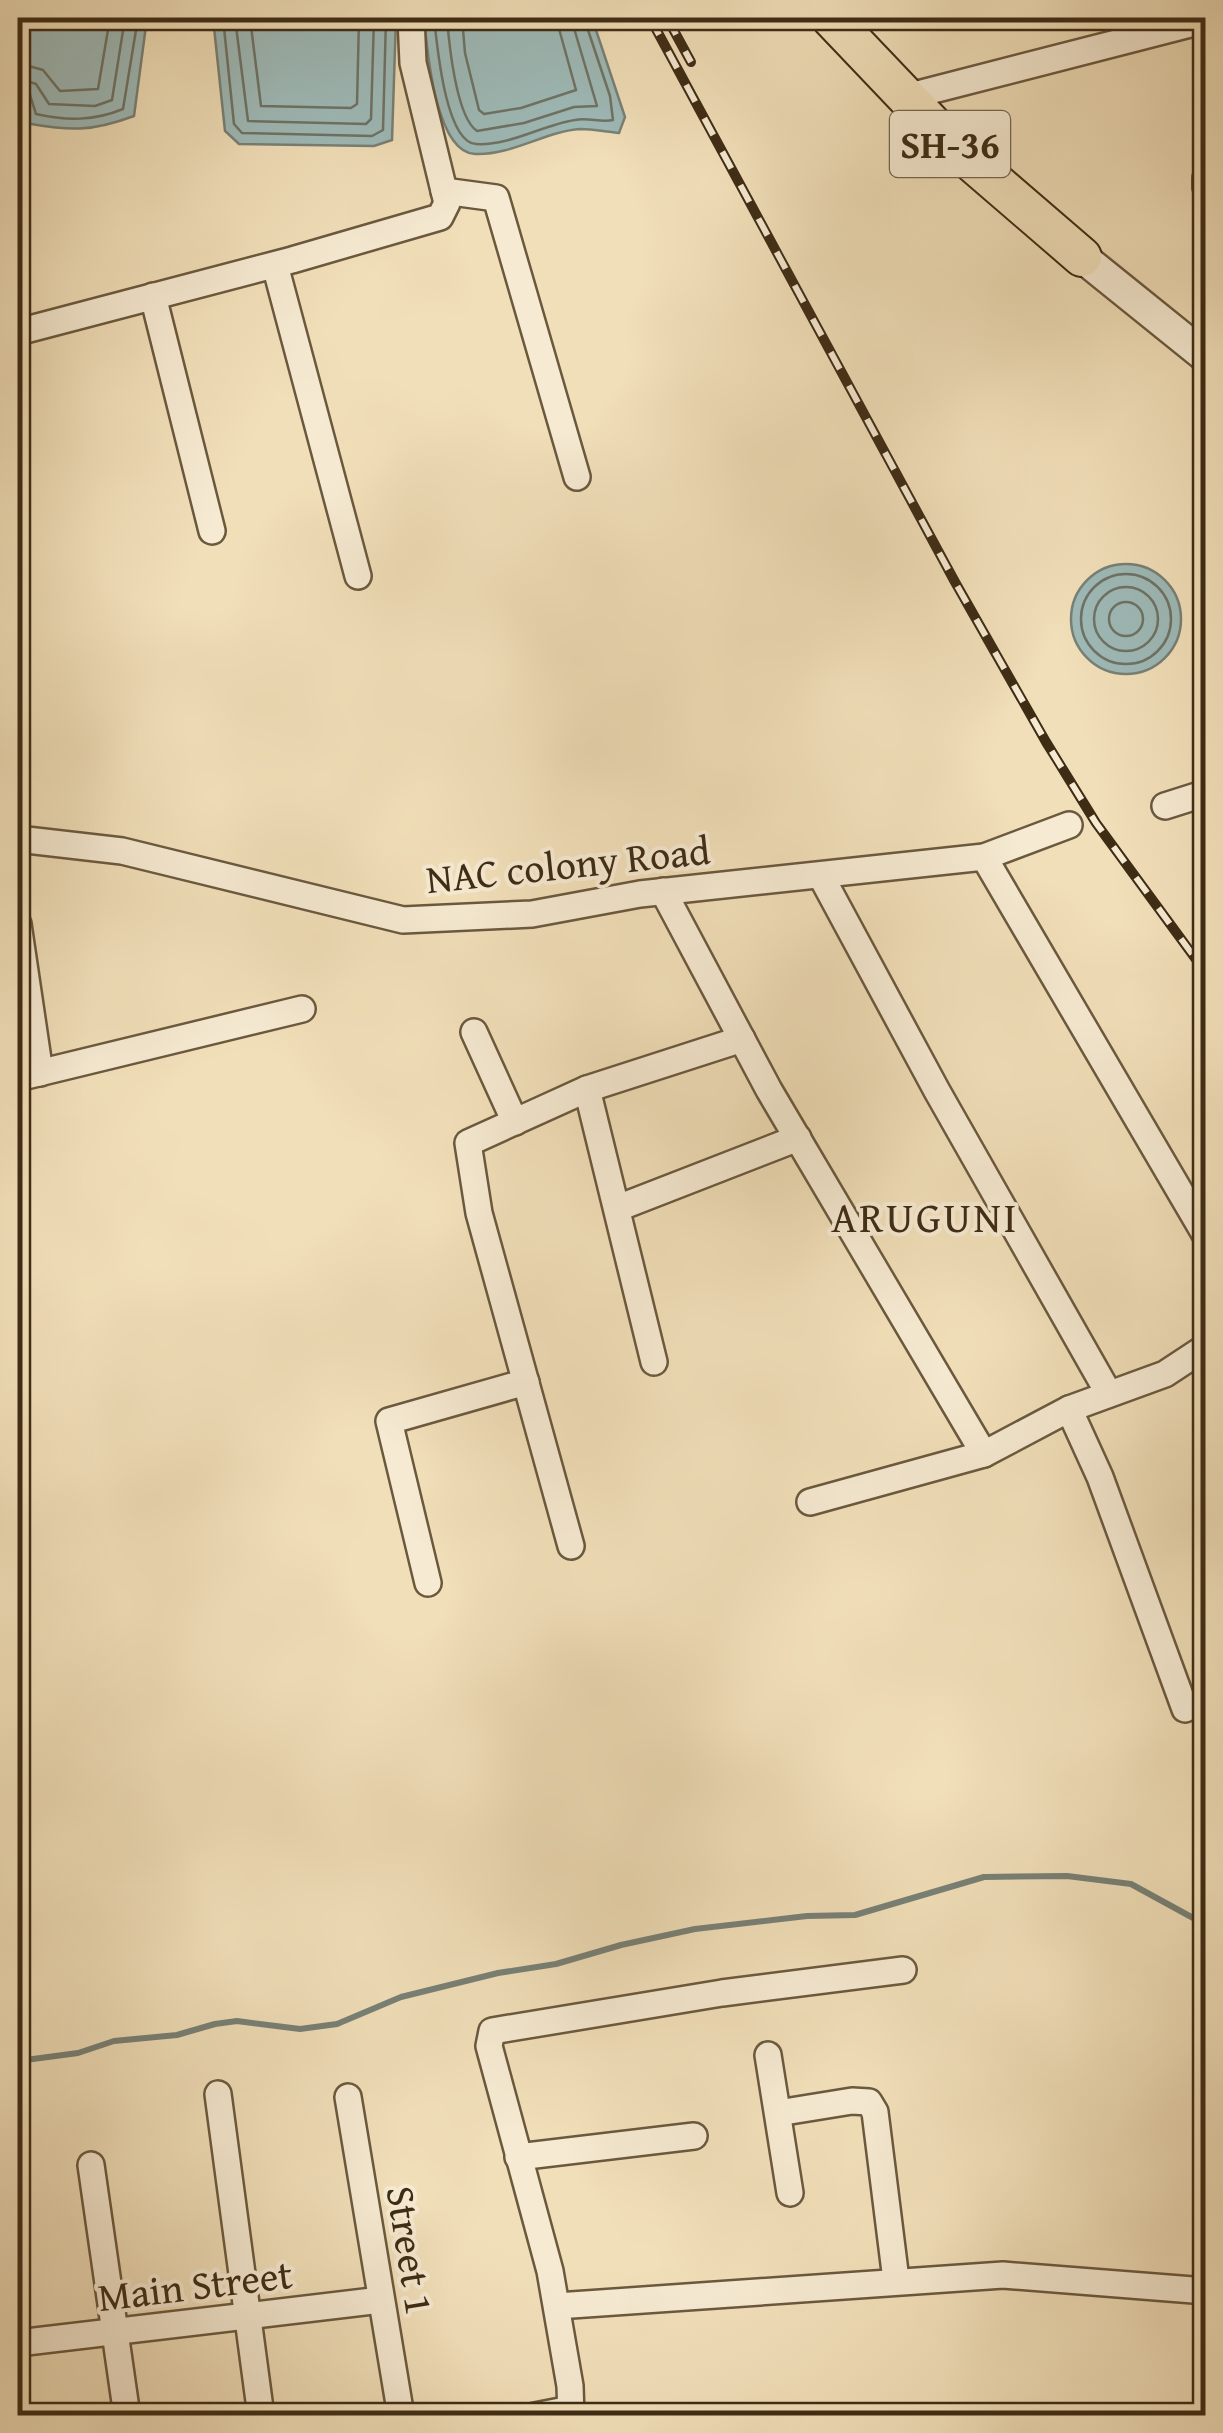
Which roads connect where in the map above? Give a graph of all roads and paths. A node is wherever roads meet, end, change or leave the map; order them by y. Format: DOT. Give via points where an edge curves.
graph roads {
  1 [pos="831,18"];
  2 [pos="1206,20"];
  3 [pos="411,25"];
  4 [pos="906,98"];
  5 [pos="1206,178"];
  6 [pos="1206,187"];
  7 [pos="444,191"];
  8 [pos="1082,257"];
  9 [pos="275,265"];
  10 [pos="153,296"];
  11 [pos="18,332"];
  12 [pos="1206,357"];
  13 [pos="577,478"];
  14 [pos="212,530"];
  15 [pos="358,576"];
  16 [pos="1206,793"];
  17 [pos="1165,806"];
  18 [pos="1069,824"];
  19 [pos="18,839"];
  20 [pos="984,857"];
  21 [pos="821,876"];
  22 [pos="664,891"];
  23 [pos="18,924"];
  24 [pos="302,1009"];
  25 [pos="474,1032"];
  26 [pos="742,1038"];
  27 [pos="28,1076"];
  28 [pos="587,1089"];
  29 [pos="515,1122"];
  30 [pos="798,1138"];
  31 [pos="618,1208"];
  32 [pos="1206,1236"];
  33 [pos="1206,1347"];
  34 [pos="654,1362"];
  35 [pos="526,1382"];
  36 [pos="1109,1394"];
  37 [pos="1069,1409"];
  38 [pos="984,1454"];
  39 [pos="810,1502"];
  40 [pos="571,1546"];
  41 [pos="428,1582"];
  42 [pos="1185,1708"];
  43 [pos="903,1970"];
  44 [pos="768,2055"];
  45 [pos="218,2094"];
  46 [pos="348,2097"];
  47 [pos="778,2113"];
  48 [pos="694,2136"];
  49 [pos="518,2158"];
  50 [pos="92,2165"];
  51 [pos="790,2193"];
  52 [pos="896,2280"];
  53 [pos="1206,2291"];
  54 [pos="381,2300"];
  55 [pos="558,2306"];
  56 [pos="246,2316"];
  57 [pos="115,2332"];
  58 [pos="18,2344"];
  59 [pos="571,2412"];
  60 [pos="127,2416"];
  61 [pos="261,2416"];
  62 [pos="401,2416"];
  63 [pos="535,2416"];
  1 -- 4 [label="main road, SH-36"];
  2 -- 4 [label="street"];
  3 -- 7 [label="street" via="412,64"];
  4 -- 8 [label="main road, SH-36"];
  5 -- 6 [label="street"];
  7 -- 9 [label="street" via="440,217"];
  7 -- 13 [label="street" via="496,198"];
  8 -- 12 [label="street"];
  9 -- 10 [label="street"];
  9 -- 15 [label="street"];
  10 -- 11 [label="street"];
  10 -- 14 [label="street"];
  16 -- 17 [label="street"];
  18 -- 20 [label="street, NAC colony Road"];
  19 -- 22 [label="street, NAC colony Road" via="122,851 402,920 532,914"];
  20 -- 21 [label="street, NAC colony Road"];
  20 -- 32 [label="street"];
  21 -- 22 [label="street, NAC colony Road"];
  21 -- 36 [label="street"];
  22 -- 26 [label="street"];
  23 -- 27 [label="street"];
  24 -- 27 [label="street"];
  25 -- 29 [label="street"];
  26 -- 28 [label="street"];
  26 -- 30 [label="street"];
  28 -- 29 [label="street"];
  28 -- 31 [label="street"];
  29 -- 35 [label="street" via="468,1143 479,1213"];
  30 -- 31 [label="street"];
  30 -- 38 [label="street"];
  31 -- 34 [label="street"];
  33 -- 36 [label="street" via="1164,1374"];
  35 -- 40 [label="street"];
  35 -- 41 [label="street" via="390,1421"];
  36 -- 37 [label="street"];
  37 -- 38 [label="street"];
  37 -- 42 [label="street"];
  38 -- 39 [label="street"];
  43 -- 49 [label="street" via="492,2031 489,2046"];
  44 -- 47 [label="street"];
  45 -- 56 [label="street"];
  46 -- 54 [label="street, Street 1"];
  47 -- 51 [label="street"];
  47 -- 52 [label="street" via="869,2102"];
  48 -- 49 [label="street"];
  49 -- 55 [label="street"];
  50 -- 57 [label="street"];
  52 -- 53 [label="street" via="1003,2275"];
  52 -- 55 [label="street"];
  54 -- 56 [label="street, Main Street"];
  54 -- 62 [label="street, Street 1"];
  55 -- 59 [label="street"];
  56 -- 57 [label="street, Main Street"];
  56 -- 61 [label="street"];
  57 -- 58 [label="street, Main Street"];
  57 -- 60 [label="street"];
  59 -- 63 [label="street"];
}
